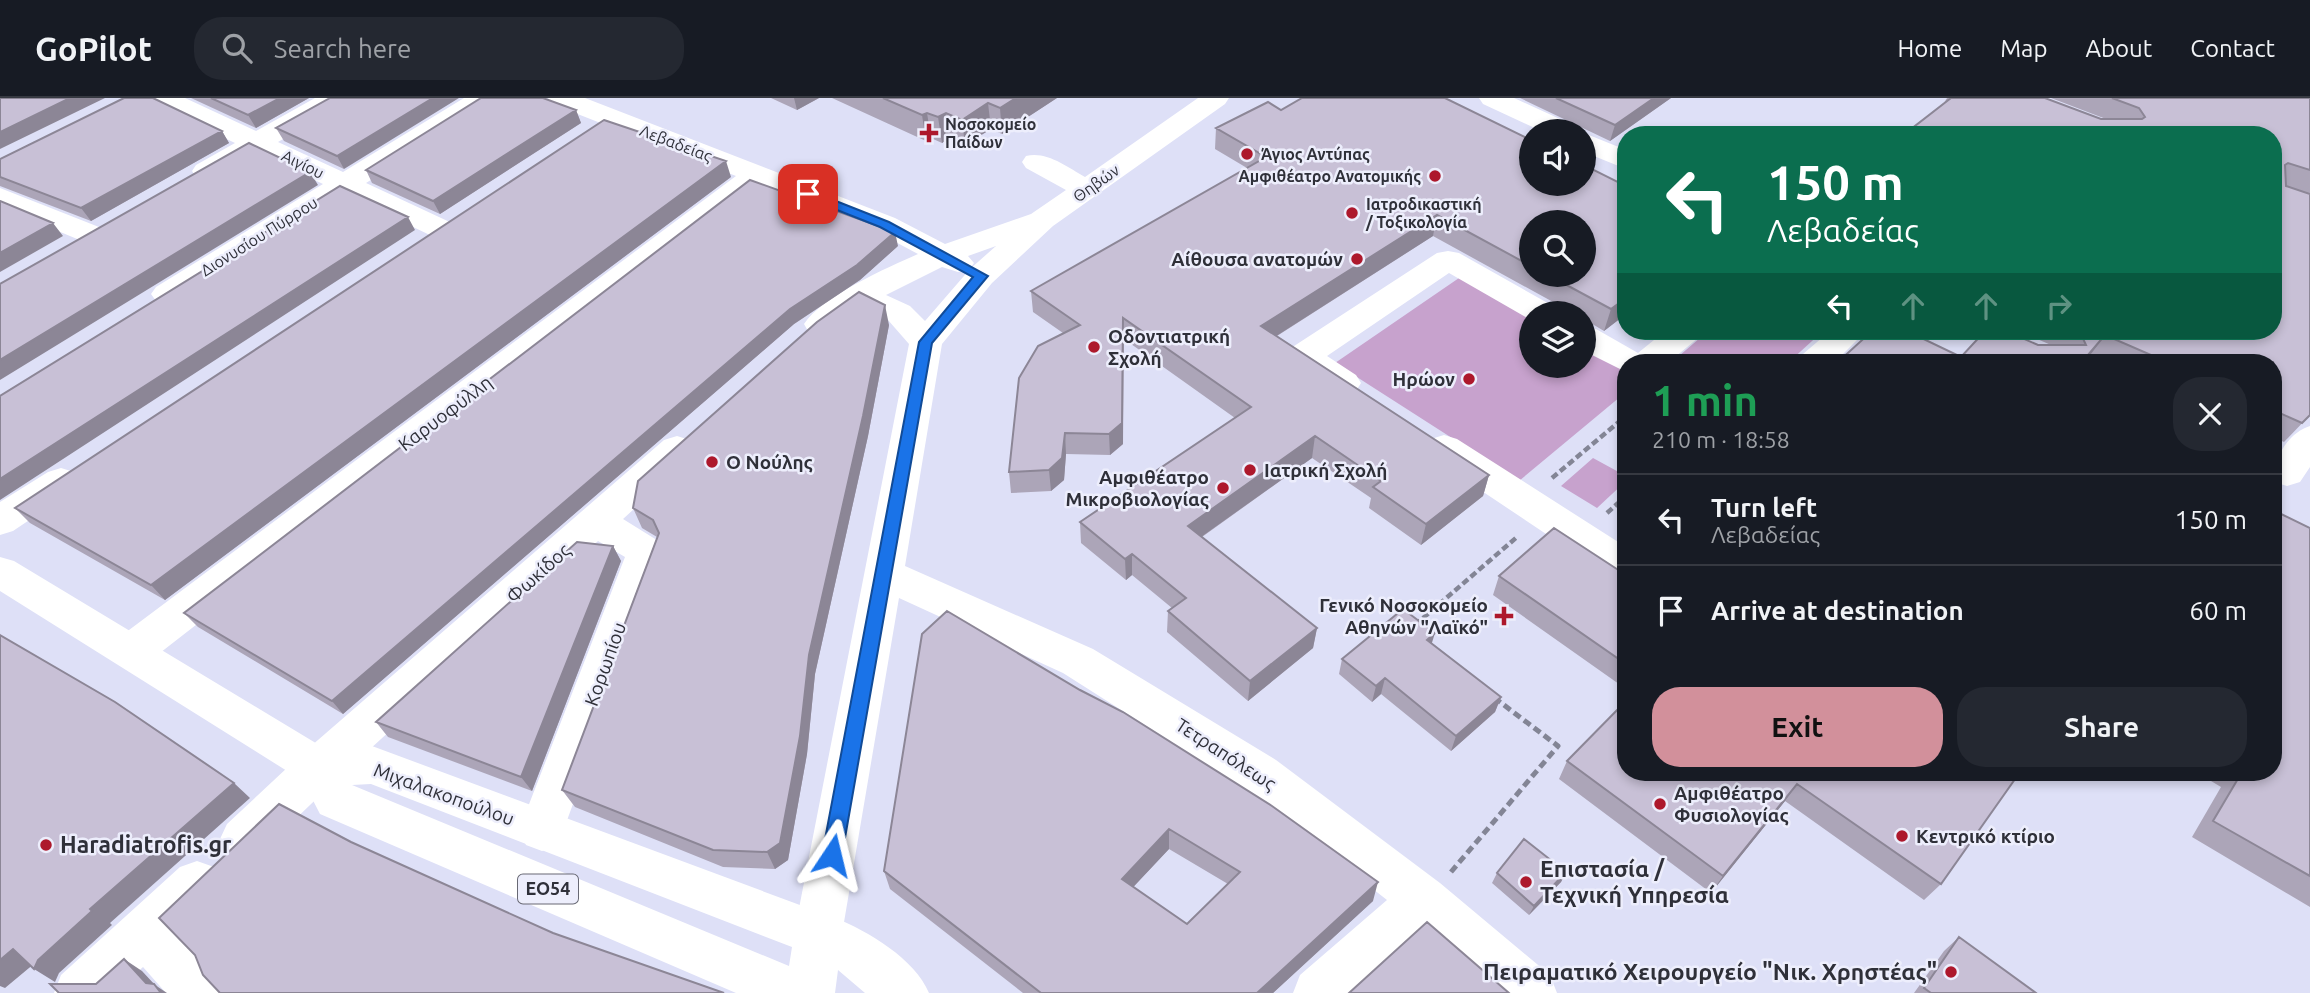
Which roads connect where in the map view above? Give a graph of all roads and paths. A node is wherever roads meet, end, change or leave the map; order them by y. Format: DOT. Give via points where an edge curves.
graph roads {
  1 [pos="163,98"];
  2 [pos="334,98"];
  3 [pos="483,98"];
  4 [pos="561,98"];
  5 [pos="1216,98"];
  6 [pos="1492,98"];
  7 [pos="612,118"];
  8 [pos="1537,119"];
  9 [pos="584,137"];
  10 [pos="257,142"];
  11 [pos="1596,147"];
  12 [pos="1617,157"];
  13 [pos="1036,162"];
  14 [pos="757,174"];
  15 [pos="186,183"];
  16 [pos="343,183"];
  17 [pos="1088,190"];
  18 [pos="0,197"];
  19 [pos="1042,220"];
  20 [pos="442,230"];
  21 [pos="941,254"];
  22 [pos="58,255"];
  23 [pos="981,276"];
  24 [pos="860,295"];
  25 [pos="1521,301"];
  26 [pos="142,309"];
  27 [pos="1675,340"];
  28 [pos="1840,340"];
  29 [pos="798,342"];
  30 [pos="926,342"];
  31 [pos="1596,344"];
  32 [pos="1658,354"];
  33 [pos="1824,354"];
  34 [pos="1617,355"];
  35 [pos="1373,402"];
  36 [pos="1617,424"];
  37 [pos="699,429"];
  38 [pos="1420,432"];
  39 [pos="2310,438"];
  40 [pos="82,468"];
  41 [pos="2290,474"];
  42 [pos="1534,507"];
  43 [pos="0,521"];
  44 [pos="596,521"];
  45 [pos="1617,561"];
  46 [pos="0,572"];
  47 [pos="883,573"];
  48 [pos="1408,632"];
  49 [pos="132,651"];
  50 [pos="1494,697"];
  51 [pos="319,767"];
  52 [pos="542,830"];
  53 [pos="1433,890"];
  54 [pos="144,933"];
  55 [pos="818,934"];
  56 [pos="79,993"];
  57 [pos="200,993"];
  58 [pos="795,993"];
  59 [pos="810,993"];
  60 [pos="905,993"];
  61 [pos="1318,993"];
  62 [pos="1532,993"];
  1 -- 10 [label="street, Αιγίου"];
  2 -- 10 [label="street"];
  3 -- 16 [label="street, Διονυσίου Πύρρου"];
  4 -- 7 [label="street, Λεβαδείας"];
  5 -- 17 [label="street, Θηβών"];
  6 -- 8 [label="street"];
  7 -- 9 [label="street"];
  7 -- 14 [label="street, Λεβαδείας"];
  10 -- 15 [label="street"];
  10 -- 16 [label="street, Αιγίου"];
  11 -- 12 [label="street"];
  13 -- 17 [label="street"];
  14 -- 21 [label="street, Λεβαδείας" via="884,224"];
  14 -- 49 [label="street, Καρυοφύλλη"];
  16 -- 20 [label="street, Αιγίου"];
  16 -- 26 [label="street, Διονυσίου Πύρρου"];
  17 -- 19 [label="street, Θηβών"];
  18 -- 22 [label="street" via="104,229"];
  19 -- 21 [label="street"];
  19 -- 23 [label="street, Θηβών"];
  21 -- 23 [label="street, Λεβαδείας"];
  21 -- 24 [label="street"];
  23 -- 30 [label="street, Θηβών"];
  24 -- 29 [label="street"];
  24 -- 30 [label="street" via="899,313"];
  25 -- 35 [label="street" via="1448,260 1303,356"];
  27 -- 32 [label="street"];
  28 -- 33 [label="street"];
  30 -- 47 [label="street"];
  31 -- 34 [label="street"];
  36 -- 42 [label="path"];
  37 -- 44 [label="street, Φωκίδος"];
  38 -- 42 [label="street"];
  39 -- 41 [label="street"];
  40 -- 43 [label="street"];
  42 -- 45 [label="street"];
  42 -- 48 [label="path"];
  44 -- 51 [label="street, Φωκίδος"];
  44 -- 52 [label="street, Κορωπίου" via="646,552"];
  46 -- 49 [label="street"];
  47 -- 53 [label="street, Τετραπόλεως" via="1078,661 1260,774"];
  47 -- 55 [label="street"];
  49 -- 51 [label="street"];
  50 -- 53 [label="path" via="1558,746"];
  51 -- 52 [label="street, Μιχαλακοπούλου / ΕΟ54" via="372,765"];
  51 -- 54 [label="street, Φωκίδος"];
  51 -- 58 [label="street, ΕΟ54" via="336,800"];
  52 -- 55 [label="street, Μιχαλακοπούλου / ΕΟ54"];
  53 -- 61 [label="street"];
  53 -- 62 [label="street, Τετραπόλεως"];
  54 -- 56 [label="street, Φωκίδος"];
  54 -- 57 [label="street"];
  55 -- 59 [label="street"];
  55 -- 60 [label="street, Μιχαλακοπούλου" via="846,946"];
}
